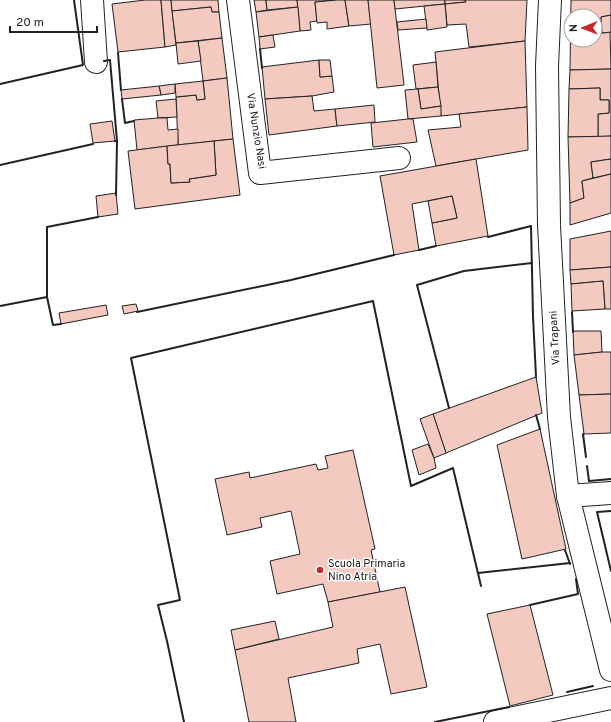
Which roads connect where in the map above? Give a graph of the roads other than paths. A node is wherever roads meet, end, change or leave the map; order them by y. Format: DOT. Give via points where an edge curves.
graph roads {
  1 [pos="92,0"];
  2 [pos="238,0"];
  3 [pos="550,0"];
  4 [pos="96,62"];
  5 [pos="399,158"];
  6 [pos="611,493"];
  7 [pos="568,496"];
  8 [pos="611,670"];
  9 [pos="611,698"];
  10 [pos="495,722"];
  1 -- 4 [label="street"];
  2 -- 5 [label="street, Via Nunzio Nasi" via="260,173"];
  3 -- 7 [label="street, Via Trapani" via="549,224 559,417"];
  6 -- 7 [label="street"];
  7 -- 8 [label="street, Via Trapani"];
  9 -- 10 [label="street"];
}
